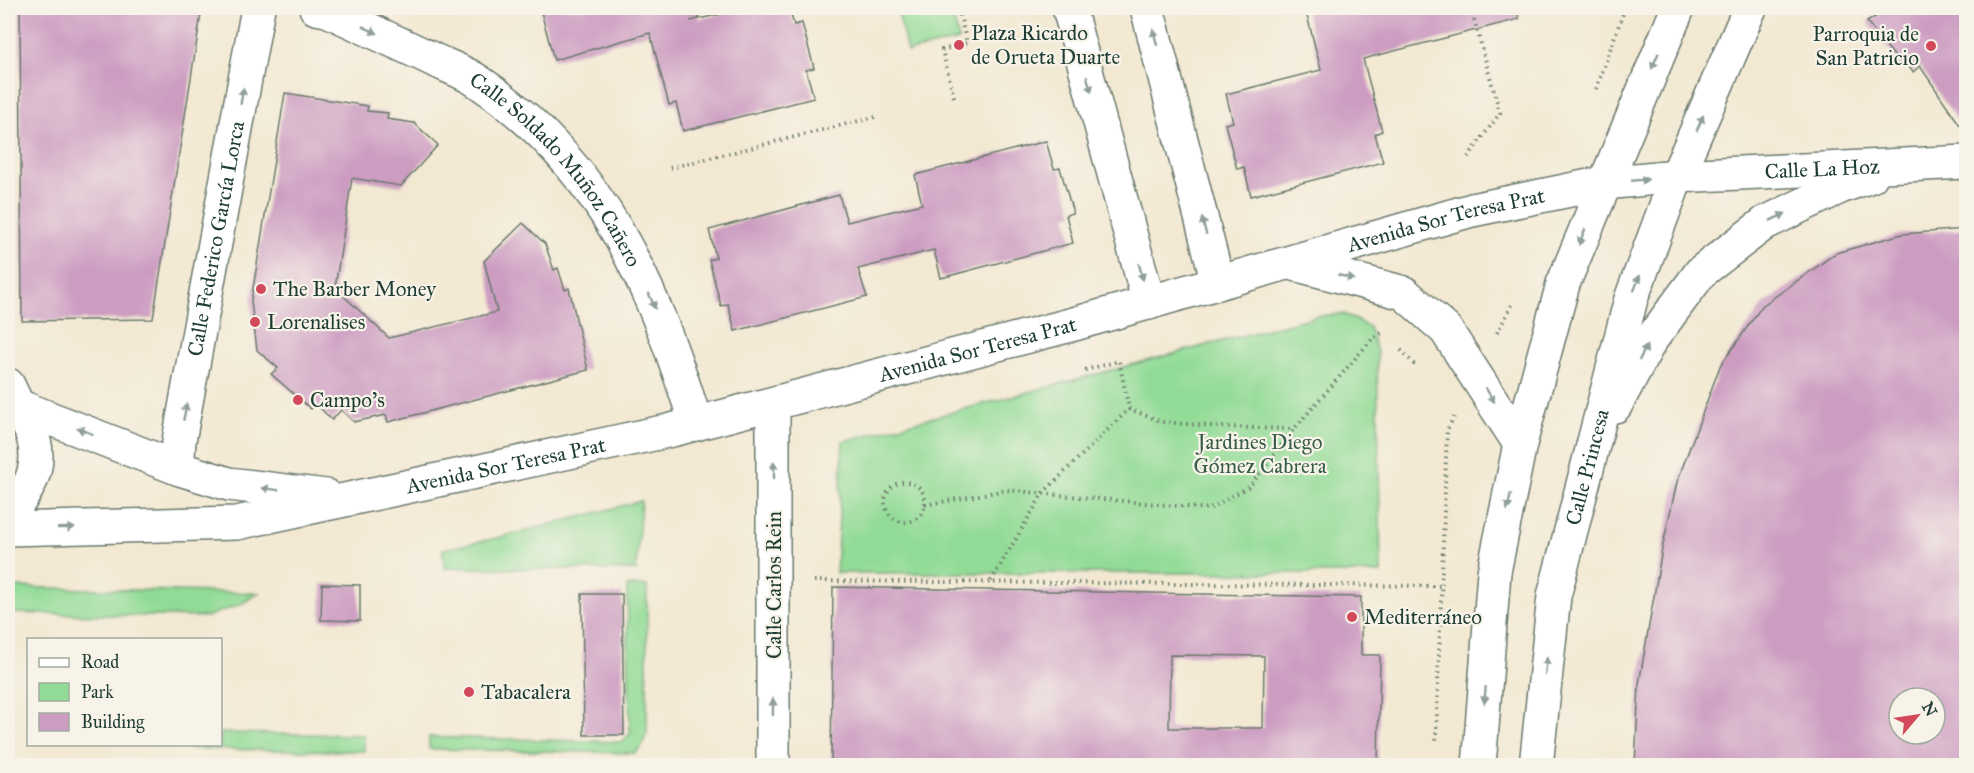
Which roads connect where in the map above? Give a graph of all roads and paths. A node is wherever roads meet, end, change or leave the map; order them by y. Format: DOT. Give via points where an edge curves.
graph roads {
  1 [pos="258,8"];
  2 [pos="316,8"];
  3 [pos="958,8"];
  4 [pos="1069,8"];
  5 [pos="1147,8"];
  6 [pos="1471,8"];
  7 [pos="1678,8"];
  8 [pos="1750,8"];
  9 [pos="954,97"];
  10 [pos="875,117"];
  11 [pos="1467,157"];
  12 [pos="1966,162"];
  13 [pos="1904,165"];
  14 [pos="670,168"];
  15 [pos="1677,176"];
  16 [pos="1604,183"];
  17 [pos="1289,263"];
  18 [pos="1218,283"];
  19 [pos="1149,303"];
  20 [pos="1391,339"];
  21 [pos="1399,348"];
  22 [pos="1414,364"];
  23 [pos="1085,370"];
  24 [pos="11,397"];
  25 [pos="773,404"];
  26 [pos="1129,409"];
  27 [pos="696,424"];
  28 [pos="1294,429"];
  29 [pos="1447,430"];
  30 [pos="1521,444"];
  31 [pos="1587,461"];
  32 [pos="180,469"];
  33 [pos="1042,493"];
  34 [pos="349,499"];
  35 [pos="925,505"];
  36 [pos="8,516"];
  37 [pos="8,529"];
  38 [pos="774,581"];
  39 [pos="990,581"];
  40 [pos="1440,586"];
  41 [pos="1436,742"];
  42 [pos="772,765"];
  43 [pos="1479,765"];
  44 [pos="1536,765"];
  32 -- 1 [label="main road, Calle Federico García Lorca, one-way" via="179,441"];
  2 -- 27 [label="main road, Calle Soldado Muñoz Cañero, one-way" via="478,80 542,130 591,188 629,248 674,352"];
  3 -- 9 [label="path" via="967,44 942,50"];
  4 -- 19 [label="main road, one-way"];
  18 -- 5 [label="main road, one-way"];
  6 -- 11 [label="path" via="1500,113"];
  7 -- 16 [label="main road, one-way"];
  15 -- 8 [label="main road, Calle Princesa, one-way"];
  10 -- 14 [label="path"];
  12 -- 13 [label="main road, Calle La Hoz"];
  13 -- 15 [label="main road, Calle La Hoz"];
  31 -- 13 [label="main road, one-way" via="1650,341 1701,272 1765,223 1840,187"];
  16 -- 15 [label="main road, Calle La Hoz, one-way"];
  31 -- 15 [label="main road, Calle Princesa, one-way" via="1631,299"];
  16 -- 17 [label="main road, Avenida Sor Teresa Prat" via="1472,210"];
  16 -- 30 [label="main road, one-way" via="1563,284"];
  17 -- 18 [label="main road, Avenida Sor Teresa Prat"];
  17 -- 30 [label="main road, one-way" via="1404,293 1446,330"];
  18 -- 19 [label="main road, Avenida Sor Teresa Prat"];
  19 -- 25 [label="main road, Avenida Sor Teresa Prat"];
  20 -- 28 [label="path" via="1383,331 1373,338"];
  21 -- 22 [label="path"];
  23 -- 26 [label="path" via="1119,361"];
  32 -- 24 [label="main road, Avenida Sor Teresa Prat, one-way"];
  24 -- 36 [label="main road" via="36,441 36,468 26,493"];
  25 -- 27 [label="main road, Avenida Sor Teresa Prat"];
  38 -- 25 [label="main road, Calle Carlos Rein, one-way"];
  26 -- 28 [label="path" via="1163,422"];
  26 -- 33 [label="path"];
  27 -- 34 [label="main road, Avenida Sor Teresa Prat"];
  28 -- 33 [label="path" via="1250,486 1209,509"];
  29 -- 40 [label="path"];
  30 -- 43 [label="main road, one-way" via="1494,572"];
  44 -- 31 [label="main road, Calle Princesa, one-way" via="1554,596"];
  34 -- 32 [label="main road, Avenida Sor Teresa Prat, one-way" via="229,484"];
  33 -- 35 [label="path" via="1006,490"];
  33 -- 39 [label="path"];
  37 -- 34 [label="main road, Avenida Sor Teresa Prat, one-way" via="237,524"];
  35 -- 35 [label="path" via="924,494 908,482 897,483 885,499 892,518 902,523 921,515"];
  38 -- 39 [label="path"];
  42 -- 38 [label="main road, Calle Carlos Rein, one-way"];
  39 -- 40 [label="path"];
  40 -- 41 [label="path"];
}
